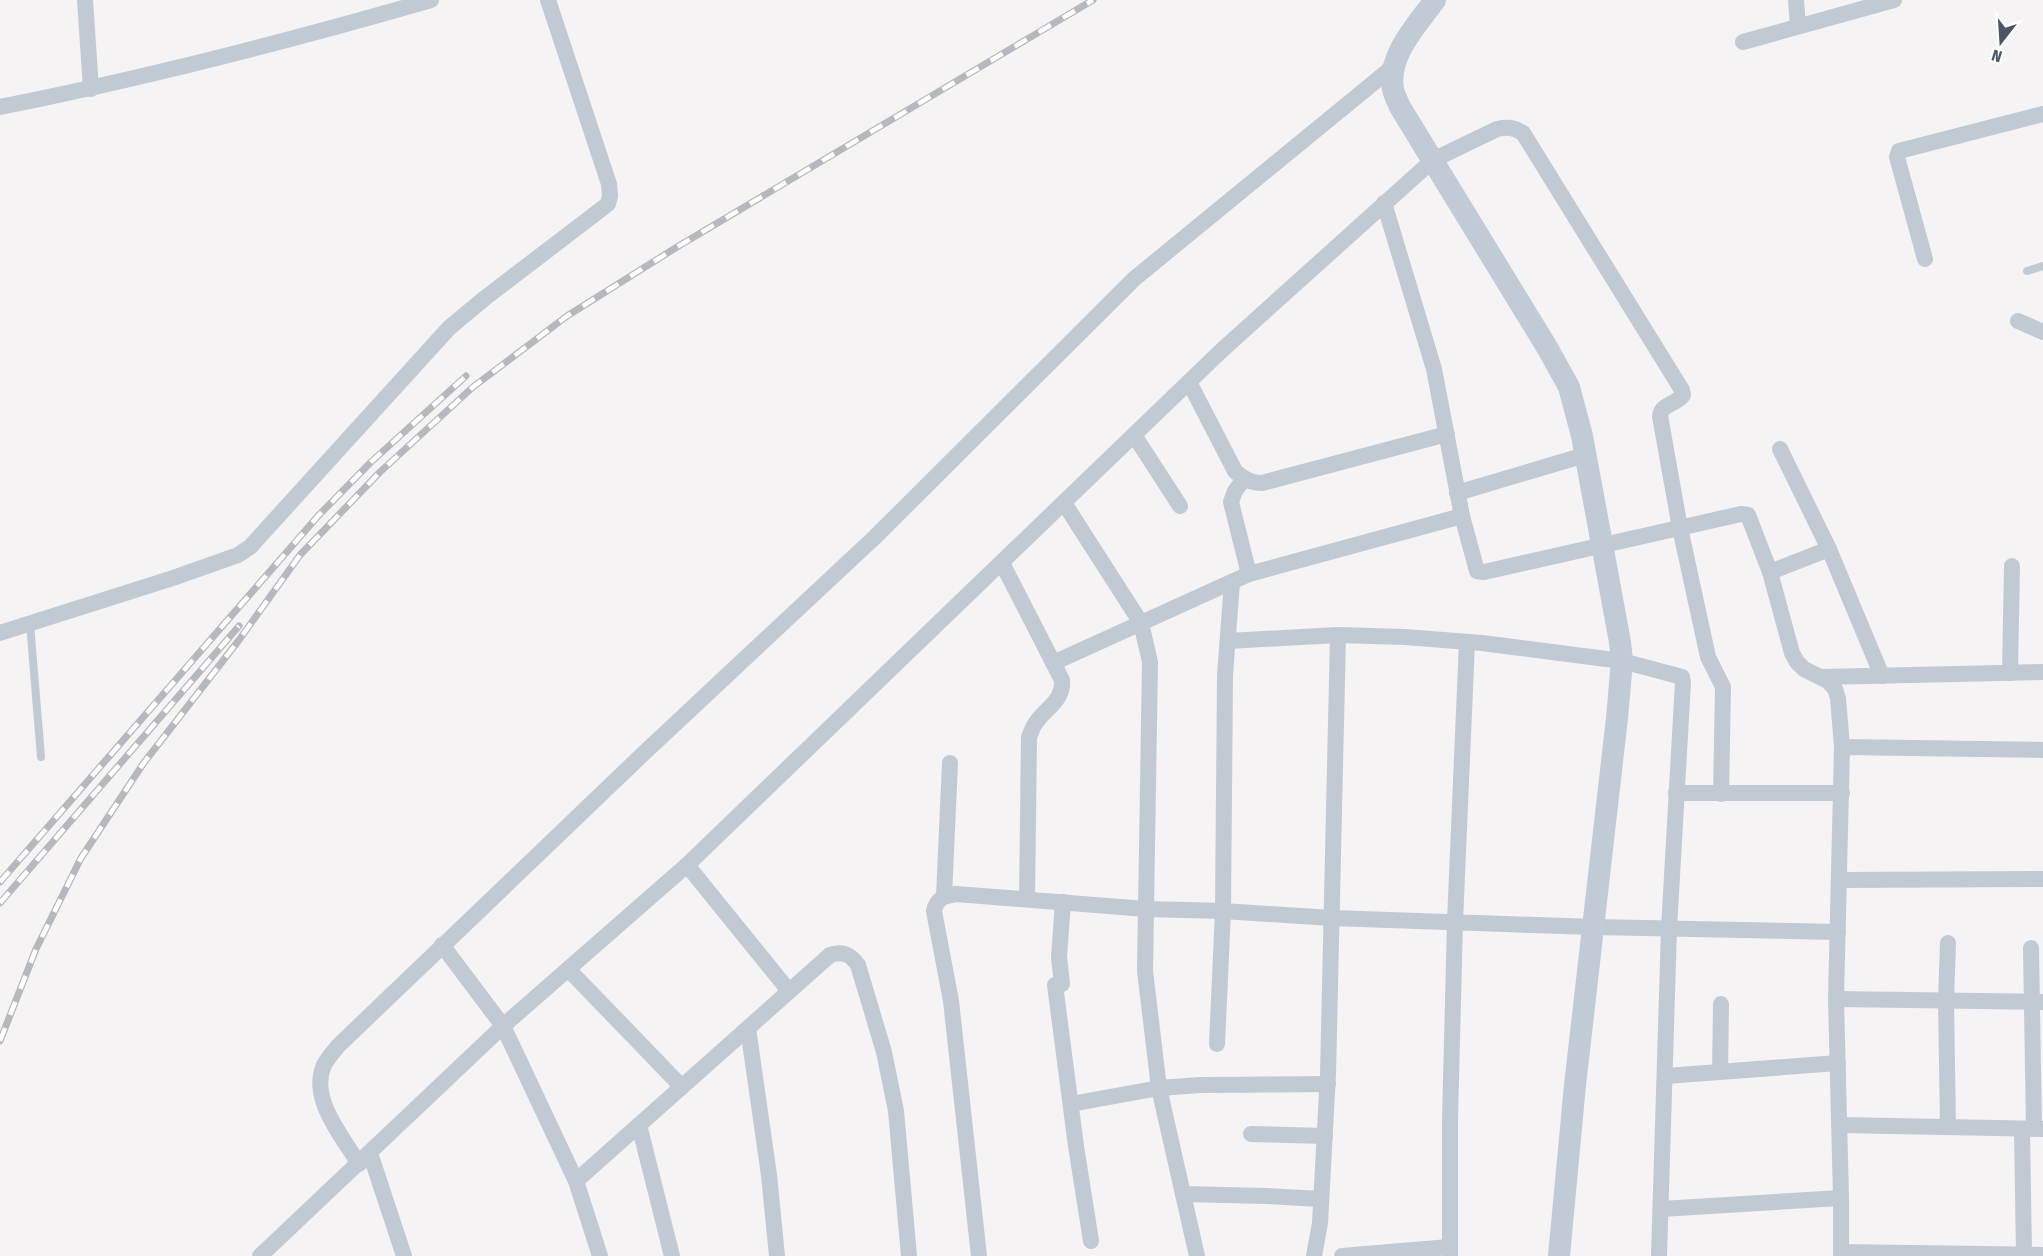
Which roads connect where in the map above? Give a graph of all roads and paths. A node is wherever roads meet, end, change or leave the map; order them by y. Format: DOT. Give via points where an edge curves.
graph roads {
  1 [pos="84,0"];
  2 [pos="431,0"];
  3 [pos="548,0"];
  4 [pos="1435,0"];
  5 [pos="1796,0"];
  6 [pos="1894,0"];
  7 [pos="1798,26"];
  8 [pos="1743,42"];
  9 [pos="1394,66"];
  10 [pos="91,89"];
  11 [pos="0,107"];
  12 [pos="2043,114"];
  13 [pos="1432,160"];
  14 [pos="1384,203"];
  15 [pos="1924,259"];
  16 [pos="2043,266"];
  17 [pos="2027,271"];
  18 [pos="2018,321"];
  19 [pos="2043,332"];
  20 [pos="1190,382"];
  21 [pos="1447,434"];
  22 [pos="1134,435"];
  23 [pos="1780,449"];
  24 [pos="1586,455"];
  25 [pos="1244,479"];
  26 [pos="1457,493"];
  27 [pos="1064,503"];
  28 [pos="1180,506"];
  29 [pos="1462,516"];
  30 [pos="1680,528"];
  31 [pos="1602,546"];
  32 [pos="1829,549"];
  33 [pos="1002,563"];
  34 [pos="2012,566"];
  35 [pos="1770,572"];
  36 [pos="1249,574"];
  37 [pos="1232,582"];
  38 [pos="1141,623"];
  39 [pos="30,624"];
  40 [pos="0,633"];
  41 [pos="1338,634"];
  42 [pos="1228,641"];
  43 [pos="1467,642"];
  44 [pos="1622,661"];
  45 [pos="1053,663"];
  46 [pos="2043,672"];
  47 [pos="2010,673"];
  48 [pos="1882,676"];
  49 [pos="1821,677"];
  50 [pos="1842,747"];
  51 [pos="2043,750"];
  52 [pos="41,757"];
  53 [pos="950,763"];
  54 [pos="1676,793"];
  55 [pos="1842,793"];
  56 [pos="1720,794"];
  57 [pos="687,865"];
  58 [pos="2043,879"];
  59 [pos="1840,880"];
  60 [pos="944,896"];
  61 [pos="1028,899"];
  62 [pos="1063,902"];
  63 [pos="1146,909"];
  64 [pos="1223,911"];
  65 [pos="1332,918"];
  66 [pos="1455,922"];
  67 [pos="1593,927"];
  68 [pos="1669,929"];
  69 [pos="1838,932"];
  70 [pos="1948,943"];
  71 [pos="442,945"];
  72 [pos="2031,948"];
  73 [pos="568,969"];
  74 [pos="789,992"];
  75 [pos="1836,999"];
  76 [pos="1946,1000"];
  77 [pos="2037,1002"];
  78 [pos="1721,1004"];
  79 [pos="503,1026"];
  80 [pos="748,1028"];
  81 [pos="1217,1044"];
  82 [pos="1838,1063"];
  83 [pos="1720,1072"];
  84 [pos="1666,1077"];
  85 [pos="1328,1084"];
  86 [pos="682,1087"];
  87 [pos="1159,1088"];
  88 [pos="1071,1104"];
  89 [pos="639,1125"];
  90 [pos="1839,1125"];
  91 [pos="1948,1127"];
  92 [pos="2033,1129"];
  93 [pos="1251,1134"];
  94 [pos="1325,1136"];
  95 [pos="365,1158"];
  96 [pos="576,1181"];
  97 [pos="1183,1194"];
  98 [pos="1841,1198"];
  99 [pos="1321,1199"];
  100 [pos="1661,1209"];
  101 [pos="1091,1241"];
  102 [pos="277,1249"];
  103 [pos="1450,1251"];
  104 [pos="1841,1254"];
  105 [pos="2024,1254"];
  106 [pos="2043,1255"];
  107 [pos="260,1256"];
  108 [pos="404,1256"];
  109 [pos="600,1256"];
  110 [pos="672,1256"];
  111 [pos="777,1256"];
  112 [pos="909,1256"];
  113 [pos="979,1256"];
  114 [pos="1197,1256"];
  115 [pos="1314,1256"];
  116 [pos="1342,1256"];
  117 [pos="1558,1256"];
  118 [pos="1659,1256"];
  1 -- 10 [label="street"];
  2 -- 10 [label="street" via="301,38"];
  3 -- 39 [label="street" via="609,184 608,204 449,328 250,547 173,578"];
  4 -- 9 [label="street" via="1401,48"];
  5 -- 7 [label="street"];
  6 -- 7 [label="street"];
  7 -- 8 [label="street"];
  9 -- 13 [label="street" via="1393,89"];
  9 -- 71 [label="street" via="1134,279 875,537"];
  10 -- 11 [label="street"];
  12 -- 15 [label="street" via="1899,151 1897,157"];
  13 -- 14 [label="street"];
  13 -- 24 [label="street" via="1569,387"];
  13 -- 30 [label="street" via="1497,129 1515,128 1523,133 1682,390 1680,399 1663,408 1660,416"];
  14 -- 20 [label="street"];
  14 -- 21 [label="street" via="1434,369"];
  16 -- 17 [label="lane"];
  18 -- 19 [label="street"];
  20 -- 22 [label="street"];
  20 -- 25 [label="street" via="1235,471"];
  21 -- 25 [label="street" via="1262,483"];
  21 -- 26 [label="street"];
  22 -- 27 [label="street"];
  22 -- 28 [label="street"];
  23 -- 32 [label="street"];
  24 -- 26 [label="street"];
  24 -- 31 [label="street"];
  25 -- 36 [label="street" via="1231,502"];
  26 -- 29 [label="street"];
  27 -- 33 [label="street"];
  27 -- 38 [label="street"];
  29 -- 31 [label="street" via="1475,568 1480,572"];
  29 -- 36 [label="street"];
  30 -- 31 [label="street"];
  30 -- 35 [label="street" via="1748,514"];
  30 -- 56 [label="street" via="1708,657 1723,687"];
  31 -- 44 [label="street"];
  32 -- 35 [label="street"];
  32 -- 48 [label="street"];
  33 -- 45 [label="street"];
  33 -- 57 [label="street"];
  34 -- 47 [label="street"];
  35 -- 49 [label="street" via="1792,653 1804,669"];
  36 -- 37 [label="street"];
  37 -- 38 [label="street"];
  37 -- 42 [label="street"];
  38 -- 45 [label="street"];
  38 -- 63 [label="street" via="1150,662"];
  39 -- 40 [label="street"];
  39 -- 52 [label="lane"];
  41 -- 42 [label="street"];
  41 -- 43 [label="street"];
  41 -- 65 [label="street"];
  42 -- 64 [label="street"];
  43 -- 44 [label="street"];
  43 -- 66 [label="street"];
  44 -- 54 [label="street" via="1682,677"];
  44 -- 67 [label="street"];
  45 -- 61 [label="street" via="1062,680 1061,695 1034,724 1029,737"];
  46 -- 47 [label="street"];
  47 -- 48 [label="street"];
  48 -- 49 [label="street"];
  49 -- 50 [label="street" via="1835,689 1838,698"];
  50 -- 51 [label="street"];
  50 -- 55 [label="street"];
  53 -- 60 [label="street"];
  54 -- 56 [label="street"];
  54 -- 68 [label="street"];
  55 -- 56 [label="street"];
  55 -- 59 [label="street"];
  57 -- 73 [label="street"];
  57 -- 74 [label="street"];
  58 -- 59 [label="street"];
  59 -- 69 [label="street"];
  60 -- 61 [label="street"];
  60 -- 113 [label="street" via="936,902 934,911 951,1001"];
  61 -- 62 [label="street"];
  62 -- 63 [label="street"];
  62 -- 88 [label="street" via="1059,985"];
  63 -- 64 [label="street"];
  63 -- 87 [label="street" via="1145,971"];
  64 -- 65 [label="street"];
  64 -- 81 [label="street"];
  65 -- 66 [label="street"];
  65 -- 85 [label="street"];
  66 -- 67 [label="street"];
  66 -- 103 [label="street"];
  67 -- 68 [label="street"];
  67 -- 117 [label="street"];
  68 -- 69 [label="street"];
  68 -- 84 [label="street"];
  69 -- 75 [label="street"];
  70 -- 76 [label="street"];
  71 -- 79 [label="street"];
  71 -- 95 [label="street" via="338,1046 324,1066 320,1084 322,1103"];
  72 -- 77 [label="street"];
  73 -- 79 [label="street"];
  73 -- 86 [label="street"];
  74 -- 80 [label="street"];
  74 -- 112 [label="street" via="830,955 841,952 858,965 884,1052 896,1111"];
  75 -- 76 [label="street"];
  75 -- 82 [label="street"];
  76 -- 77 [label="street"];
  76 -- 91 [label="street"];
  77 -- 92 [label="street"];
  78 -- 83 [label="street"];
  79 -- 95 [label="street"];
  79 -- 96 [label="street"];
  80 -- 86 [label="street"];
  80 -- 111 [label="street"];
  82 -- 83 [label="street"];
  82 -- 90 [label="street"];
  83 -- 84 [label="street"];
  84 -- 100 [label="street"];
  85 -- 87 [label="street" via="1231,1083"];
  85 -- 94 [label="street"];
  86 -- 89 [label="street"];
  87 -- 88 [label="street"];
  87 -- 97 [label="street"];
  88 -- 101 [label="street"];
  89 -- 96 [label="street"];
  89 -- 110 [label="street"];
  90 -- 91 [label="street"];
  90 -- 98 [label="street"];
  91 -- 92 [label="street"];
  92 -- 105 [label="street"];
  93 -- 94 [label="street"];
  94 -- 99 [label="street"];
  95 -- 102 [label="street"];
  95 -- 108 [label="street"];
  96 -- 109 [label="street"];
  97 -- 99 [label="street"];
  97 -- 114 [label="street"];
  98 -- 100 [label="street"];
  98 -- 104 [label="street"];
  99 -- 115 [label="street"];
  100 -- 118 [label="street"];
  102 -- 107 [label="street"];
  103 -- 116 [label="street"];
  104 -- 105 [label="street"];
  105 -- 106 [label="street"];
}
